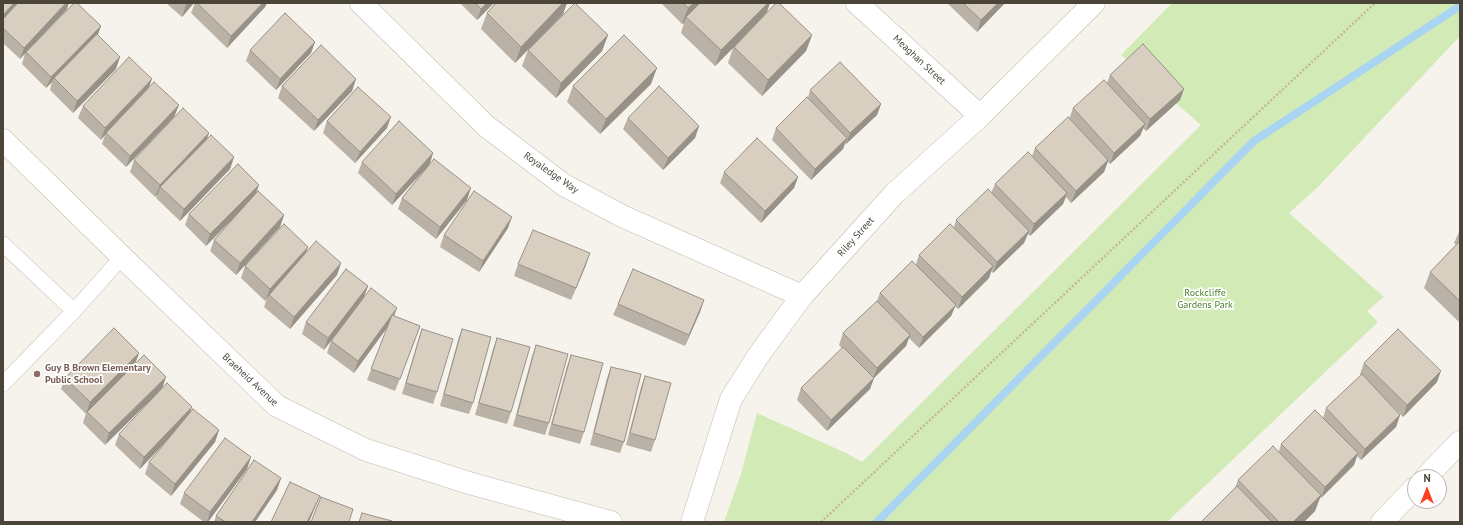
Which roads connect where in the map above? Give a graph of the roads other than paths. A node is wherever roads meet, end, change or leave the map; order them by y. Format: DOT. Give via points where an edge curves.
graph roads {
  1 [pos="361,3"];
  2 [pos="857,3"];
  3 [pos="1094,3"];
  4 [pos="980,116"];
  5 [pos="3,140"];
  6 [pos="3,244"];
  7 [pos="122,257"];
  8 [pos="802,296"];
  9 [pos="74,311"];
  10 [pos="3,384"];
  11 [pos="1460,442"];
  12 [pos="1434,469"];
  13 [pos="1407,496"];
  14 [pos="611,522"];
  15 [pos="692,522"];
  16 [pos="1382,522"];
  1 -- 8 [label="street, Royaledge Way" via="486,126 564,185 622,216"];
  2 -- 4 [label="street, Meaghan Street"];
  3 -- 4 [label="street, Riley Street"];
  4 -- 8 [label="street, Riley Street" via="894,194"];
  5 -- 7 [label="street, Braeheid Avenue"];
  6 -- 9 [label="lane"];
  7 -- 9 [label="lane"];
  7 -- 14 [label="street, Braeheid Avenue" via="277,406 366,450 469,483"];
  8 -- 15 [label="street, Riley Street" via="758,356 731,399"];
  9 -- 10 [label="lane"];
  11 -- 12 [label="street"];
  13 -- 16 [label="street"];
}
